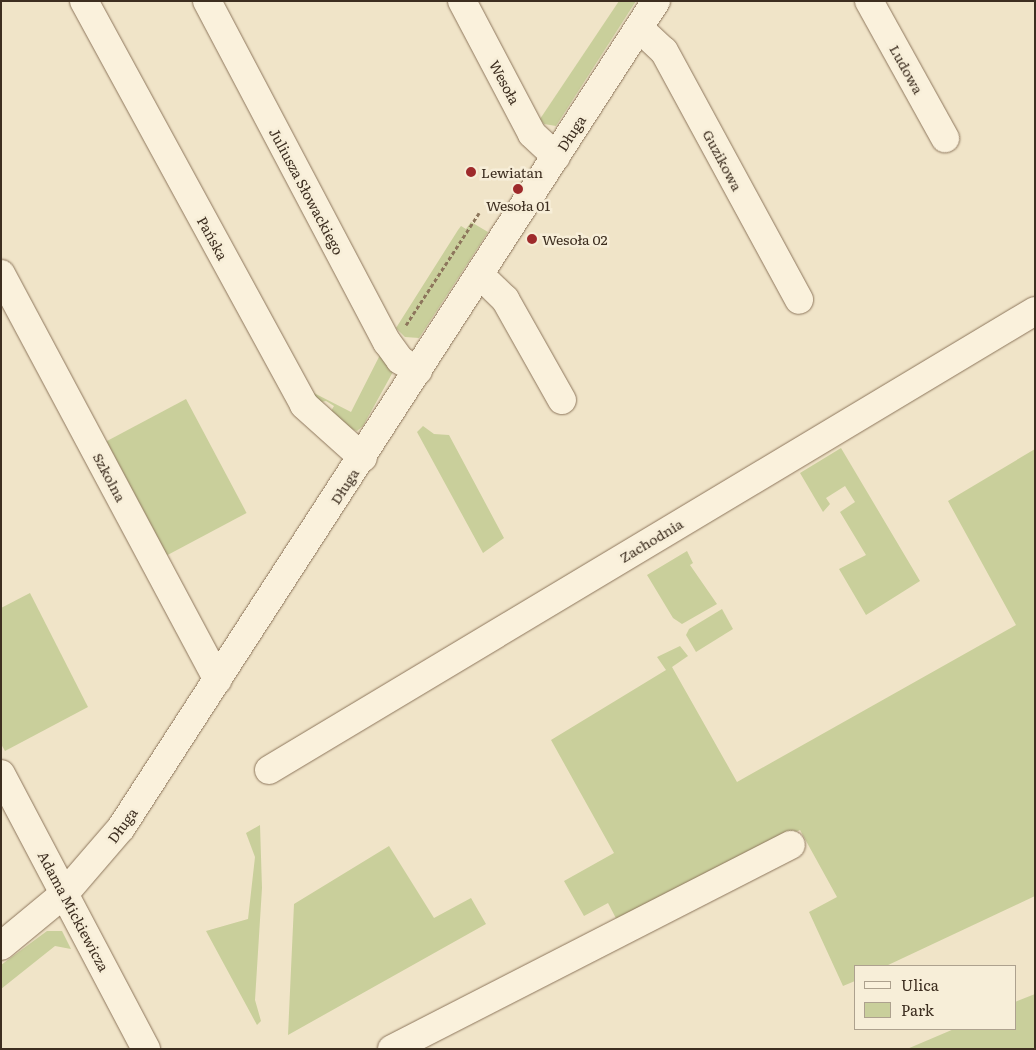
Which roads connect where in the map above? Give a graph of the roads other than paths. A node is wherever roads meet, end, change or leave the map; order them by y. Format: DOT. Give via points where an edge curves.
graph roads {
  1 [pos="84,1"];
  2 [pos="207,1"];
  3 [pos="462,1"];
  4 [pos="656,1"];
  5 [pos="870,1"];
  6 [pos="639,28"];
  7 [pos="945,138"];
  8 [pos="556,156"];
  9 [pos="1,274"];
  10 [pos="480,276"];
  11 [pos="799,300"];
  12 [pos="1035,311"];
  13 [pos="418,371"];
  14 [pos="562,400"];
  15 [pos="363,458"];
  16 [pos="218,680"];
  17 [pos="269,770"];
  18 [pos="1,774"];
  19 [pos="791,845"];
  20 [pos="65,894"];
  21 [pos="1,946"];
  22 [pos="146,1049"];
  23 [pos="392,1049"];
  1 -- 15 [label="street, Pańska" via="304,405"];
  2 -- 13 [label="street, Juliusza Słowackiego" via="386,342 400,360"];
  3 -- 8 [label="street, Wesoła" via="532,134"];
  4 -- 6 [label="street, Długa"];
  5 -- 7 [label="street, Ludowa"];
  6 -- 8 [label="street, Długa"];
  6 -- 11 [label="street, Guzikowa" via="664,51"];
  8 -- 10 [label="street, Długa"];
  9 -- 16 [label="street, Szkolna"];
  10 -- 13 [label="street, Długa"];
  10 -- 14 [label="street" via="505,299"];
  12 -- 17 [label="street, Zachodnia"];
  13 -- 15 [label="street, Długa"];
  15 -- 16 [label="street, Długa"];
  16 -- 20 [label="street, Długa" via="121,828"];
  18 -- 20 [label="street, Adama Mickiewicza"];
  19 -- 23 [label="street"];
  20 -- 21 [label="street, Długa"];
  20 -- 22 [label="street, Adama Mickiewicza"];
}
